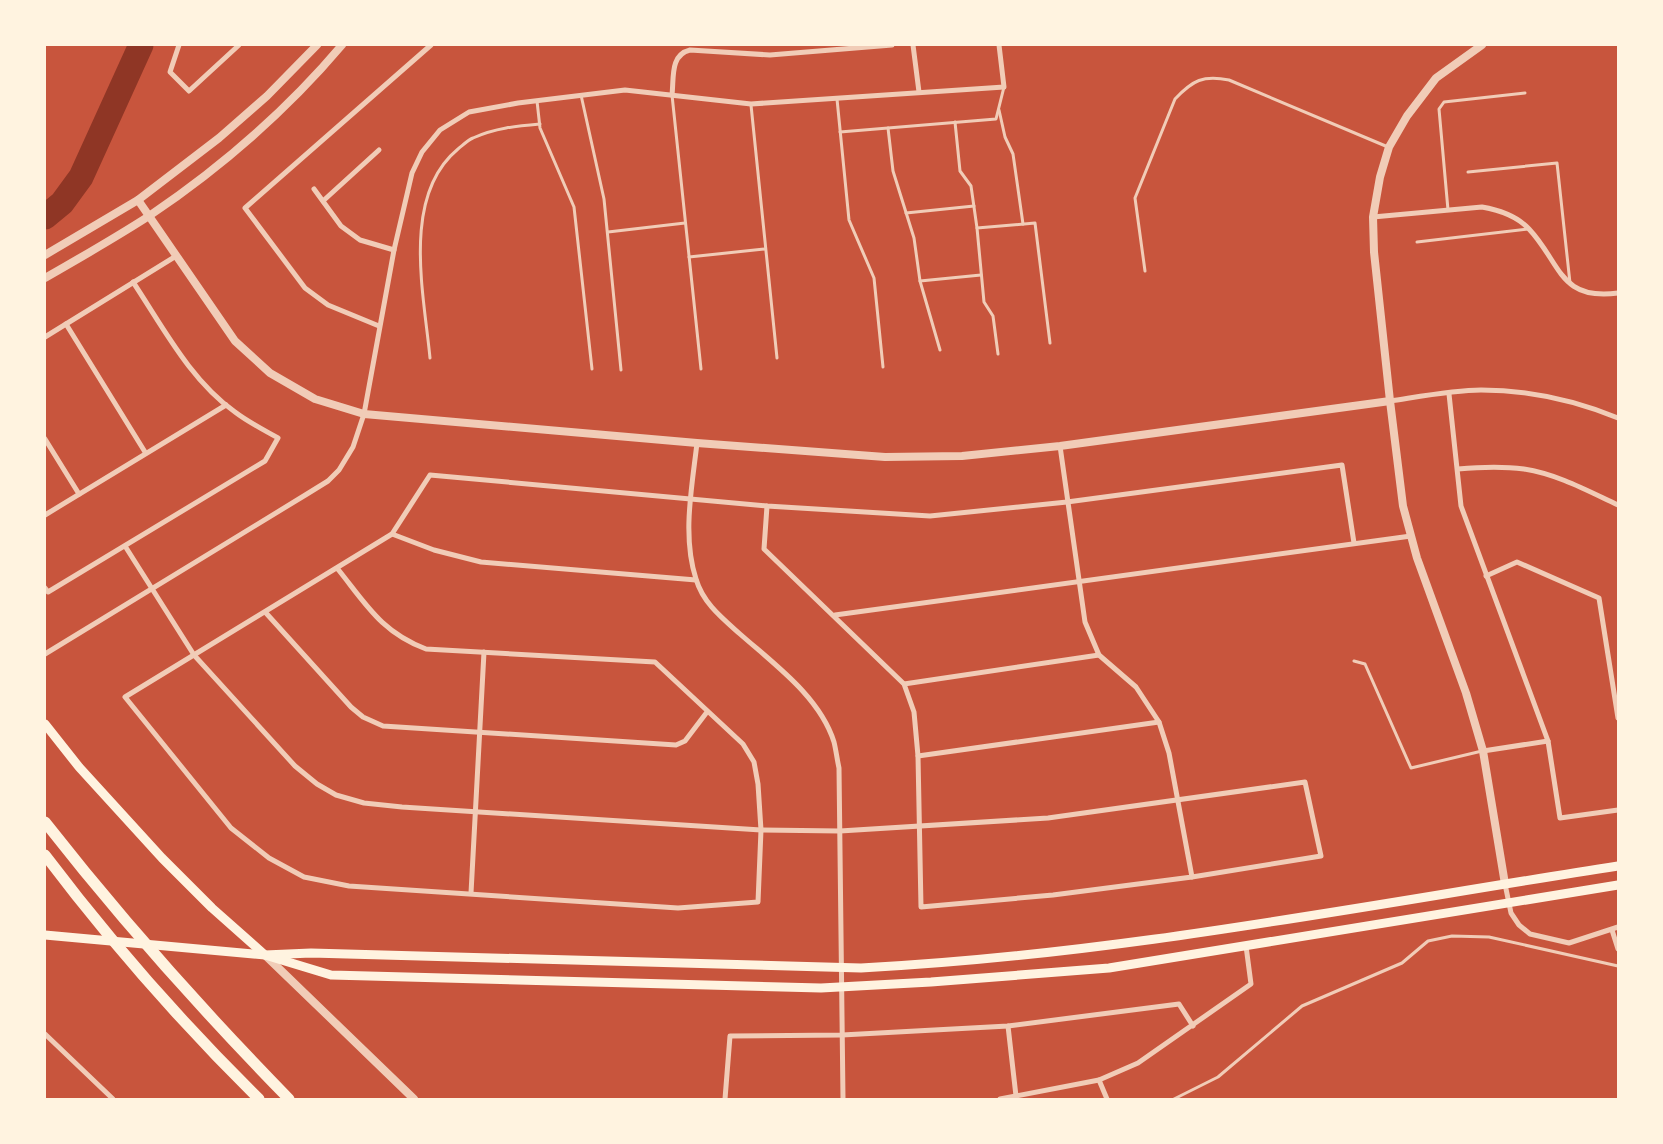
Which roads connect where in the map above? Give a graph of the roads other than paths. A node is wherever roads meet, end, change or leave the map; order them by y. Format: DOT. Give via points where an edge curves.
graph roads {
  1 [pos="180,45"];
  2 [pos="239,45"];
  3 [pos="316,45"];
  4 [pos="342,45"];
  5 [pos="431,45"];
  6 [pos="892,45"];
  7 [pos="913,45"];
  8 [pos="999,45"];
  9 [pos="1482,45"];
  10 [pos="1004,87"];
  11 [pos="918,92"];
  12 [pos="1525,93"];
  13 [pos="581,95"];
  14 [pos="672,95"];
  15 [pos="837,98"];
  16 [pos="537,101"];
  17 [pos="751,104"];
  18 [pos="999,108"];
  19 [pos="956,122"];
  20 [pos="540,124"];
  21 [pos="888,128"];
  22 [pos="840,132"];
  23 [pos="1389,147"];
  24 [pos="379,150"];
  25 [pos="1468,172"];
  26 [pos="314,188"];
  27 [pos="138,200"];
  28 [pos="323,201"];
  29 [pos="974,206"];
  30 [pos="1448,210"];
  31 [pos="906,213"];
  32 [pos="150,215"];
  33 [pos="1373,218"];
  34 [pos="685,222"];
  35 [pos="1024,224"];
  36 [pos="977,228"];
  37 [pos="1529,229"];
  38 [pos="608,232"];
  39 [pos="1417,242"];
  40 [pos="766,249"];
  41 [pos="394,250"];
  42 [pos="45,255"];
  43 [pos="176,256"];
  44 [pos="689,257"];
  45 [pos="1145,271"];
  46 [pos="982,275"];
  47 [pos="45,278"];
  48 [pos="920,281"];
  49 [pos="133,282"];
  50 [pos="1570,283"];
  51 [pos="1618,294"];
  52 [pos="66,324"];
  53 [pos="379,326"];
  54 [pos="45,337"];
  55 [pos="1050,343"];
  56 [pos="940,350"];
  57 [pos="998,354"];
  58 [pos="430,358"];
  59 [pos="777,358"];
  60 [pos="883,367"];
  61 [pos="592,368"];
  62 [pos="622,370"];
  63 [pos="700,370"];
  64 [pos="1450,394"];
  65 [pos="1390,400"];
  66 [pos="226,405"];
  67 [pos="364,414"];
  68 [pos="1618,418"];
  69 [pos="45,439"];
  70 [pos="697,443"];
  71 [pos="1060,446"];
  72 [pos="145,452"];
  73 [pos="1458,469"];
  74 [pos="79,494"];
  75 [pos="690,498"];
  76 [pos="1067,502"];
  77 [pos="1618,505"];
  78 [pos="766,506"];
  79 [pos="45,515"];
  80 [pos="392,534"];
  81 [pos="1411,536"];
  82 [pos="1354,543"];
  83 [pos="125,546"];
  84 [pos="337,568"];
  85 [pos="1486,576"];
  86 [pos="696,580"];
  87 [pos="1077,581"];
  88 [pos="45,588"];
  89 [pos="152,588"];
  90 [pos="266,613"];
  91 [pos="835,615"];
  92 [pos="484,652"];
  93 [pos="45,654"];
  94 [pos="194,655"];
  95 [pos="1099,655"];
  96 [pos="1354,661"];
  97 [pos="904,684"];
  98 [pos="707,712"];
  99 [pos="1618,718"];
  100 [pos="1159,722"];
  101 [pos="45,724"];
  102 [pos="478,732"];
  103 [pos="1548,741"];
  104 [pos="1482,751"];
  105 [pos="918,756"];
  106 [pos="1178,800"];
  107 [pos="1618,810"];
  108 [pos="474,811"];
  109 [pos="45,822"];
  110 [pos="919,827"];
  111 [pos="761,830"];
  112 [pos="840,831"];
  113 [pos="45,855"];
  114 [pos="1618,866"];
  115 [pos="1192,877"];
  116 [pos="1506,884"];
  117 [pos="1618,885"];
  118 [pos="471,893"];
  119 [pos="1509,903"];
  120 [pos="1615,928"];
  121 [pos="45,935"];
  122 [pos="1246,946"];
  123 [pos="1618,948"];
  124 [pos="265,955"];
  125 [pos="1618,966"];
  126 [pos="842,969"];
  127 [pos="842,986"];
  128 [pos="1008,1026"];
  129 [pos="1193,1026"];
  130 [pos="45,1034"];
  131 [pos="842,1035"];
  132 [pos="1099,1080"];
  133 [pos="1016,1096"];
  134 [pos="112,1099"];
  135 [pos="259,1099"];
  136 [pos="289,1099"];
  137 [pos="414,1099"];
  138 [pos="725,1099"];
  139 [pos="843,1099"];
  140 [pos="1000,1099"];
  141 [pos="1107,1099"];
  142 [pos="1174,1099"];
  1 -- 2 [label="street" via="170,72 189,91"];
  3 -- 27 [label="street" via="267,96 226,132"];
  4 -- 32 [label="street" via="318,74 272,118 231,154"];
  5 -- 53 [label="street" via="245,208 305,288 328,305"];
  6 -- 14 [label="street" via="770,55 690,50 676,58"];
  7 -- 11 [label="street"];
  8 -- 10 [label="street"];
  9 -- 23 [label="street" via="1436,78 1407,116"];
  10 -- 11 [label="street"];
  10 -- 18 [label="lane"];
  11 -- 15 [label="street"];
  12 -- 30 [label="lane" via="1444,102 1439,108"];
  13 -- 14 [label="street" via="625,90"];
  13 -- 16 [label="street"];
  13 -- 38 [label="lane"];
  14 -- 17 [label="street"];
  14 -- 34 [label="lane"];
  15 -- 17 [label="street"];
  15 -- 22 [label="lane"];
  16 -- 20 [label="lane"];
  16 -- 41 [label="street" via="469,112 440,130 422,152 412,173"];
  17 -- 40 [label="lane"];
  18 -- 19 [label="lane" via="996,119"];
  18 -- 35 [label="lane" via="1005,137 1013,154"];
  19 -- 21 [label="lane"];
  19 -- 29 [label="lane" via="960,171 971,186"];
  20 -- 58 [label="lane" via="498,128 471,138 445,160 432,185 422,218 420,251"];
  20 -- 61 [label="lane" via="574,207"];
  21 -- 22 [label="lane"];
  21 -- 31 [label="lane" via="893,171"];
  22 -- 60 [label="lane" via="848,220 874,278"];
  23 -- 33 [label="street"];
  23 -- 45 [label="lane" via="1229,80 1213,77 1199,80 1186,87 1175,99 1135,198"];
  24 -- 28 [label="street"];
  25 -- 50 [label="lane" via="1557,164"];
  26 -- 28 [label="street"];
  27 -- 32 [label="street"];
  27 -- 42 [label="street"];
  28 -- 41 [label="street" via="341,226 360,240"];
  29 -- 31 [label="lane"];
  29 -- 36 [label="lane"];
  30 -- 33 [label="street"];
  30 -- 37 [label="street" via="1495,210 1512,216"];
  31 -- 48 [label="lane" via="914,238"];
  32 -- 43 [label="street"];
  32 -- 47 [label="street"];
  33 -- 65 [label="street"];
  34 -- 38 [label="lane"];
  34 -- 44 [label="lane"];
  35 -- 36 [label="lane"];
  35 -- 55 [label="lane" via="1035,223"];
  36 -- 46 [label="lane"];
  37 -- 39 [label="lane"];
  37 -- 50 [label="street"];
  38 -- 62 [label="lane"];
  40 -- 44 [label="lane"];
  40 -- 59 [label="lane"];
  41 -- 53 [label="street"];
  43 -- 49 [label="street"];
  43 -- 67 [label="street" via="235,341 270,373 315,399"];
  44 -- 63 [label="lane"];
  46 -- 48 [label="lane"];
  46 -- 57 [label="lane" via="984,302 993,316"];
  48 -- 56 [label="lane"];
  49 -- 52 [label="street"];
  49 -- 66 [label="street" via="191,369"];
  50 -- 51 [label="street" via="1586,293"];
  52 -- 54 [label="street"];
  52 -- 72 [label="street"];
  53 -- 67 [label="street"];
  64 -- 65 [label="street"];
  64 -- 68 [label="street" via="1479,390 1527,393 1574,402"];
  64 -- 73 [label="street"];
  65 -- 71 [label="street"];
  65 -- 81 [label="street" via="1398,478"];
  66 -- 72 [label="street"];
  66 -- 83 [label="street" via="278,438 266,461"];
  67 -- 70 [label="street"];
  67 -- 89 [label="street" via="353,447 339,470 328,480"];
  69 -- 74 [label="street"];
  70 -- 71 [label="street" via="885,457 962,456"];
  70 -- 75 [label="street"];
  71 -- 76 [label="street"];
  72 -- 74 [label="street"];
  73 -- 77 [label="street" via="1494,466 1525,469 1564,480"];
  73 -- 85 [label="street" via="1461,506"];
  74 -- 79 [label="street"];
  75 -- 78 [label="street"];
  75 -- 80 [label="street" via="430,475"];
  75 -- 86 [label="street" via="689,553"];
  76 -- 78 [label="street" via="930,516"];
  76 -- 82 [label="street" via="1342,465"];
  76 -- 87 [label="street"];
  78 -- 91 [label="street" via="764,549"];
  80 -- 84 [label="street"];
  80 -- 86 [label="street" via="434,550 481,562"];
  81 -- 82 [label="street"];
  81 -- 104 [label="street" via="1466,693"];
  82 -- 87 [label="street"];
  83 -- 88 [label="street" via="48,592"];
  83 -- 89 [label="street"];
  84 -- 90 [label="street"];
  84 -- 92 [label="street" via="385,626 404,641 426,650"];
  85 -- 99 [label="street" via="1517,562 1599,598"];
  85 -- 103 [label="street"];
  86 -- 112 [label="street" via="716,612 790,678 818,710 833,741 839,768"];
  87 -- 91 [label="street"];
  87 -- 95 [label="street" via="1085,622"];
  89 -- 93 [label="street"];
  89 -- 94 [label="street"];
  90 -- 94 [label="street"];
  90 -- 102 [label="street" via="350,707 363,717 383,726"];
  91 -- 97 [label="street"];
  92 -- 98 [label="street" via="655,662"];
  92 -- 102 [label="street"];
  94 -- 108 [label="street" via="295,766 336,796 364,803"];
  94 -- 118 [label="street" via="125,697 231,828 269,858 304,877 350,886"];
  95 -- 97 [label="street"];
  95 -- 100 [label="street" via="1136,687"];
  96 -- 104 [label="lane" via="1365,664 1411,768"];
  97 -- 105 [label="street" via="914,712"];
  98 -- 102 [label="street" via="685,741 676,745"];
  98 -- 111 [label="street" via="744,744 754,762"];
  100 -- 105 [label="street"];
  100 -- 106 [label="street"];
  101 -- 124 [label="main road" via="79,767 162,858"];
  102 -- 108 [label="street"];
  103 -- 104 [label="street"];
  103 -- 107 [label="street" via="1560,818"];
  104 -- 116 [label="street"];
  105 -- 110 [label="street"];
  106 -- 110 [label="street" via="1048,818"];
  106 -- 115 [label="street"];
  106 -- 115 [label="street" via="1306,782 1321,856"];
  108 -- 111 [label="street"];
  108 -- 118 [label="street"];
  109 -- 136 [label="highway" via="107,902 230,1039"];
  110 -- 112 [label="street"];
  110 -- 115 [label="street" via="921,907 1053,896"];
  111 -- 112 [label="street"];
  111 -- 118 [label="street" via="758,902 678,908"];
  112 -- 126 [label="street"];
  113 -- 135 [label="highway" via="92,917 216,1056"];
  114 -- 116 [label="main road"];
  116 -- 119 [label="street"];
  116 -- 126 [label="main road" via="1105,947 930,965"];
  117 -- 119 [label="main road"];
  119 -- 120 [label="street" via="1519,925 1544,939 1569,943"];
  119 -- 122 [label="main road"];
  120 -- 123 [label="street"];
  121 -- 124 [label="main road"];
  122 -- 127 [label="main road" via="1109,968"];
  122 -- 129 [label="street" via="1251,984"];
  124 -- 126 [label="main road" via="311,953"];
  124 -- 127 [label="main road" via="331,975"];
  124 -- 137 [label="street"];
  125 -- 142 [label="lane" via="1489,937 1452,936 1428,941 1402,963 1302,1006 1218,1077"];
  126 -- 127 [label="street"];
  127 -- 131 [label="street"];
  128 -- 129 [label="street" via="1179,1004"];
  128 -- 131 [label="street"];
  128 -- 133 [label="street"];
  129 -- 132 [label="street" via="1138,1062"];
  130 -- 134 [label="street"];
  131 -- 138 [label="street" via="730,1036"];
  131 -- 139 [label="street"];
  132 -- 133 [label="street"];
  132 -- 141 [label="street"];
  133 -- 140 [label="street"];
}
